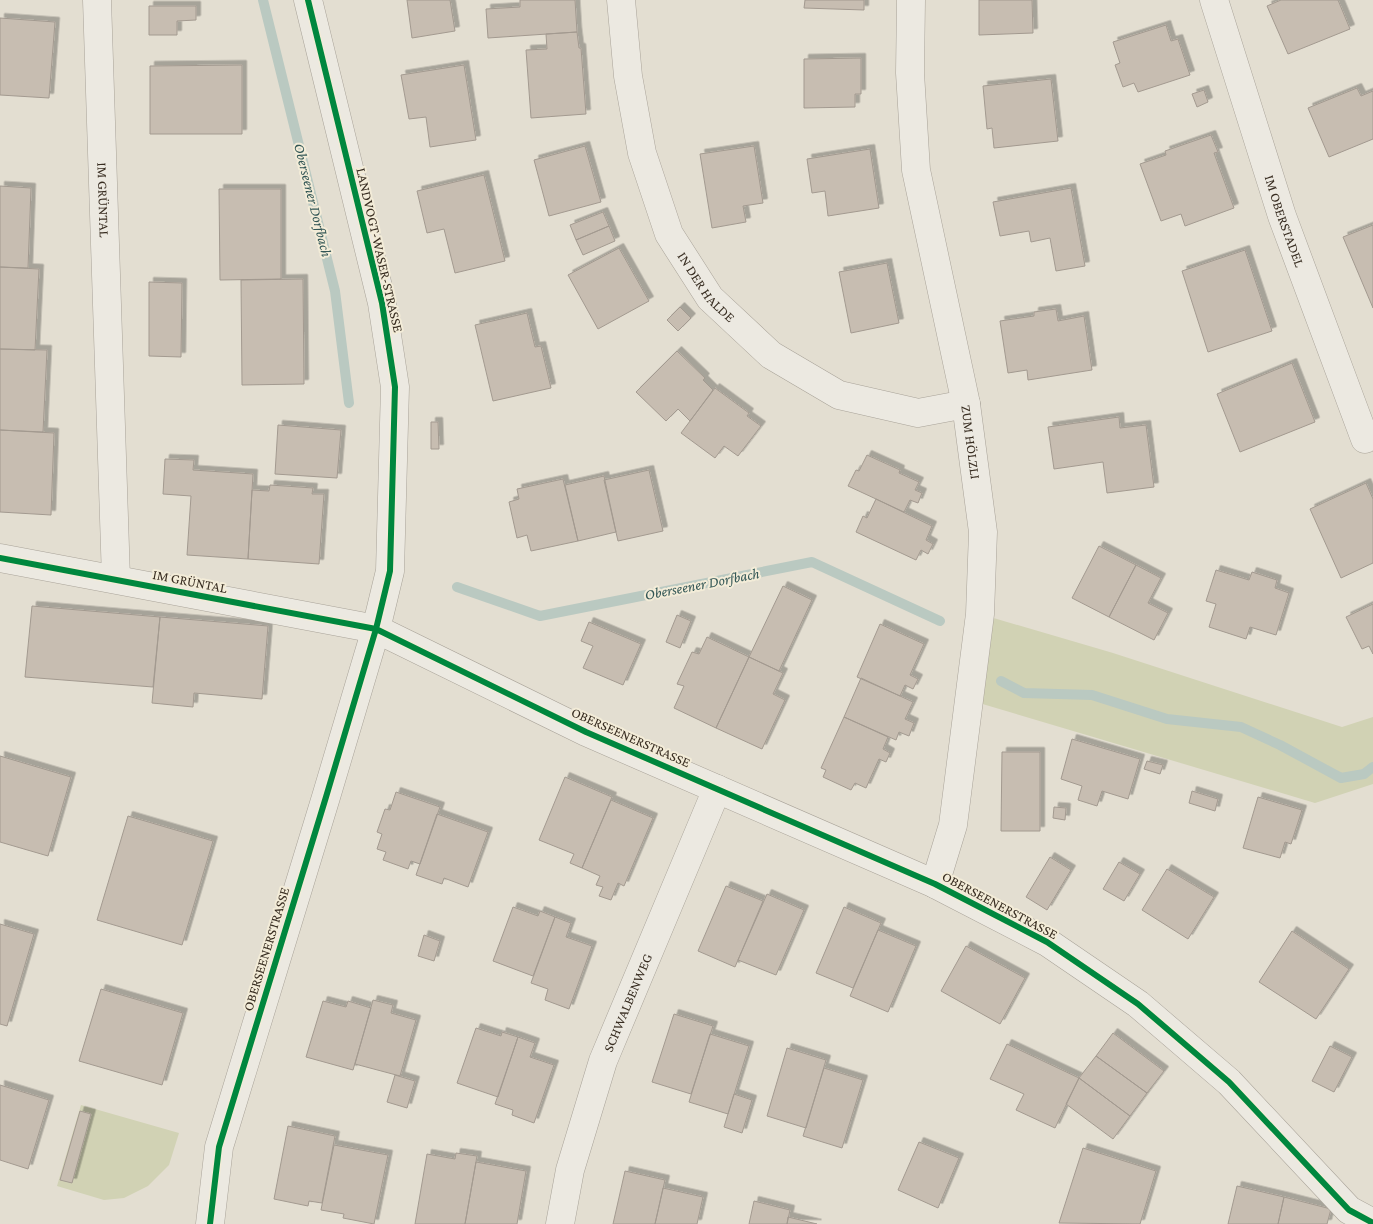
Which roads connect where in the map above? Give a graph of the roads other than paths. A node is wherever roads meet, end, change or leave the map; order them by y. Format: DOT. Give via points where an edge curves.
graph roads {
  1 [pos="97,0"];
  2 [pos="308,0"];
  3 [pos="621,0"];
  4 [pos="911,0"];
  5 [pos="1214,0"];
  6 [pos="966,404"];
  7 [pos="1365,439"];
  8 [pos="0,558"];
  9 [pos="116,579"];
  10 [pos="376,629"];
  11 [pos="717,789"];
  12 [pos="935,884"];
  13 [pos="1373,1223"];
  14 [pos="210,1224"];
  15 [pos="560,1224"];
  1 -- 9 [label="street, IM GRÜNTAL"];
  2 -- 10 [label="street, LANDVOGT-WASER-STRASSE" via="382,303 395,387 390,571"];
  3 -- 6 [label="street, IN DER HALDE" via="628,76 642,153 669,234 710,298 771,355 839,395 918,413"];
  4 -- 6 [label="street, ZUM HÖLZLI" via="910,73 916,170"];
  5 -- 7 [label="street, IM OBERSTADEL" via="1282,216"];
  6 -- 12 [label="street, ZUM HÖLZLI" via="983,532 980,614 953,825"];
  8 -- 9 [label="street, IM GRÜNTAL"];
  9 -- 10 [label="street, IM GRÜNTAL"];
  10 -- 11 [label="street, OBERSEENERSTRASSE" via="586,732"];
  10 -- 14 [label="street, OBERSEENERSTRASSE" via="219,1147"];
  11 -- 12 [label="street, OBERSEENERSTRASSE"];
  11 -- 15 [label="street, SCHWALBENWEG" via="603,1061 570,1170"];
  12 -- 13 [label="street, OBERSEENERSTRASSE" via="1047,942 1138,1004 1229,1082 1349,1210"];
}
